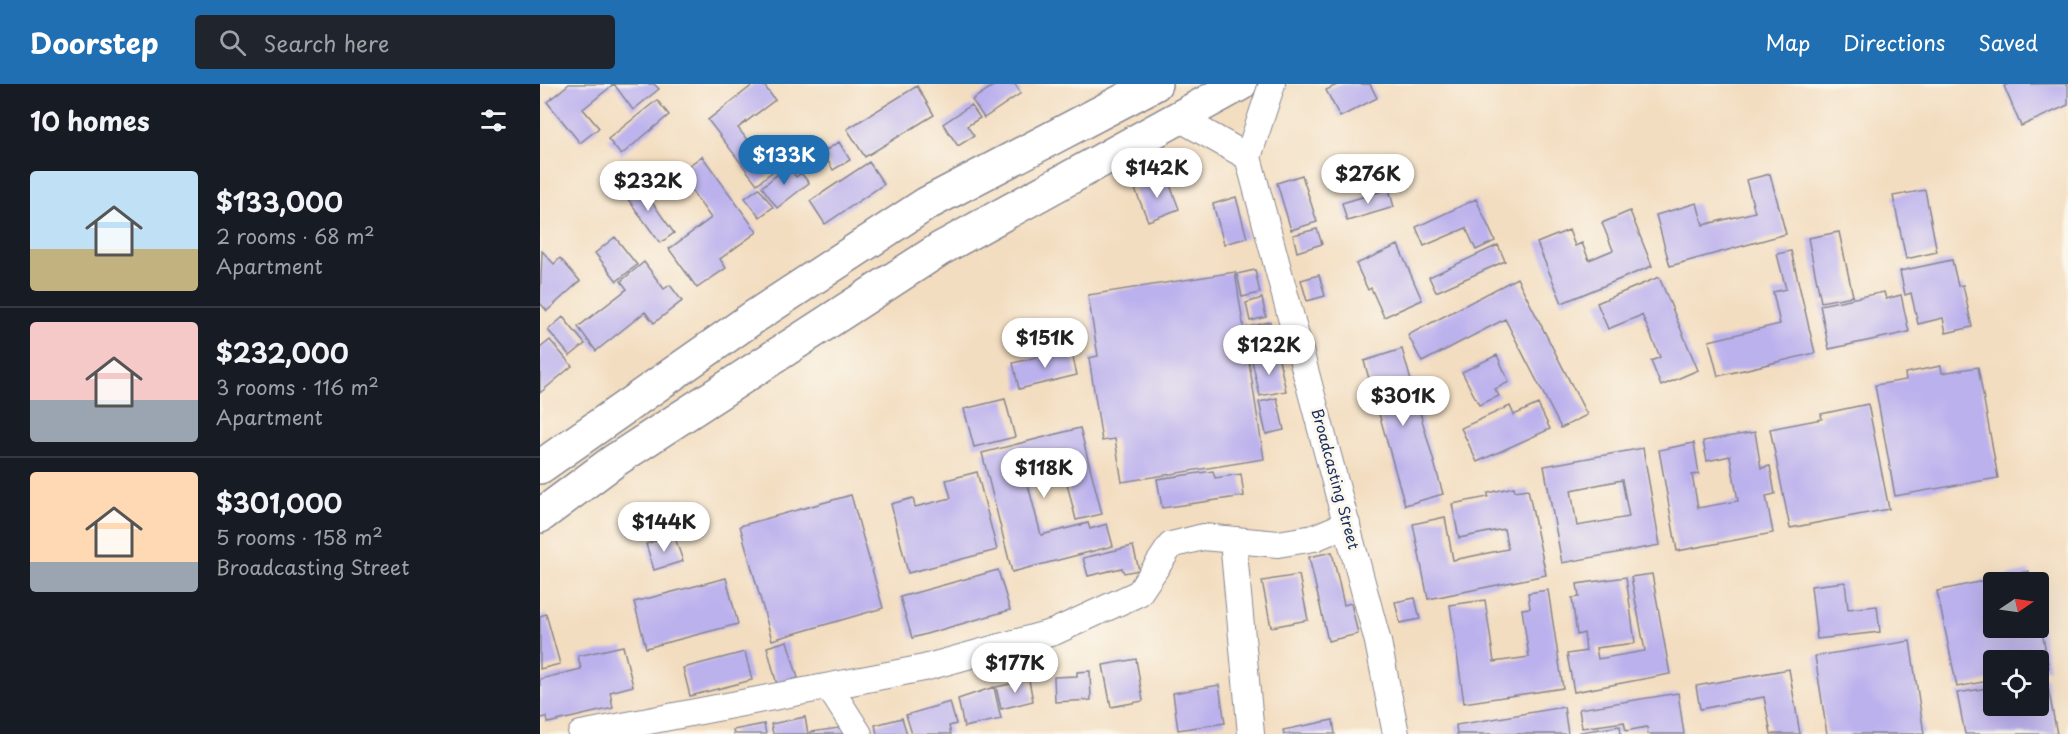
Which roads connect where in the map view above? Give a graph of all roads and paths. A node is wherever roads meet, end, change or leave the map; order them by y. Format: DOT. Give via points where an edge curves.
graph roads {
  1 [pos="1155,84"];
  2 [pos="1240,84"];
  3 [pos="1272,84"];
  4 [pos="1179,118"];
  5 [pos="1248,157"];
  6 [pos="540,467"];
  7 [pos="540,516"];
  8 [pos="1347,524"];
  9 [pos="1233,541"];
  10 [pos="829,687"];
  11 [pos="597,732"];
  12 [pos="859,734"];
  13 [pos="1251,734"];
  14 [pos="1396,734"];
  1 -- 6 [label="highway" via="926,204 754,317"];
  2 -- 4 [label="highway"];
  3 -- 5 [label="street"];
  4 -- 5 [label="street"];
  4 -- 7 [label="highway" via="940,249 614,461"];
  5 -- 8 [label="street, Broadcasting Street"];
  8 -- 9 [label="street" via="1314,538 1278,544"];
  8 -- 14 [label="street, Broadcasting Street" via="1378,642"];
  9 -- 10 [label="street" via="1203,537 1171,545 1139,593 1054,632 924,668"];
  9 -- 13 [label="street"];
  10 -- 11 [label="street"];
  10 -- 12 [label="street"];
}
